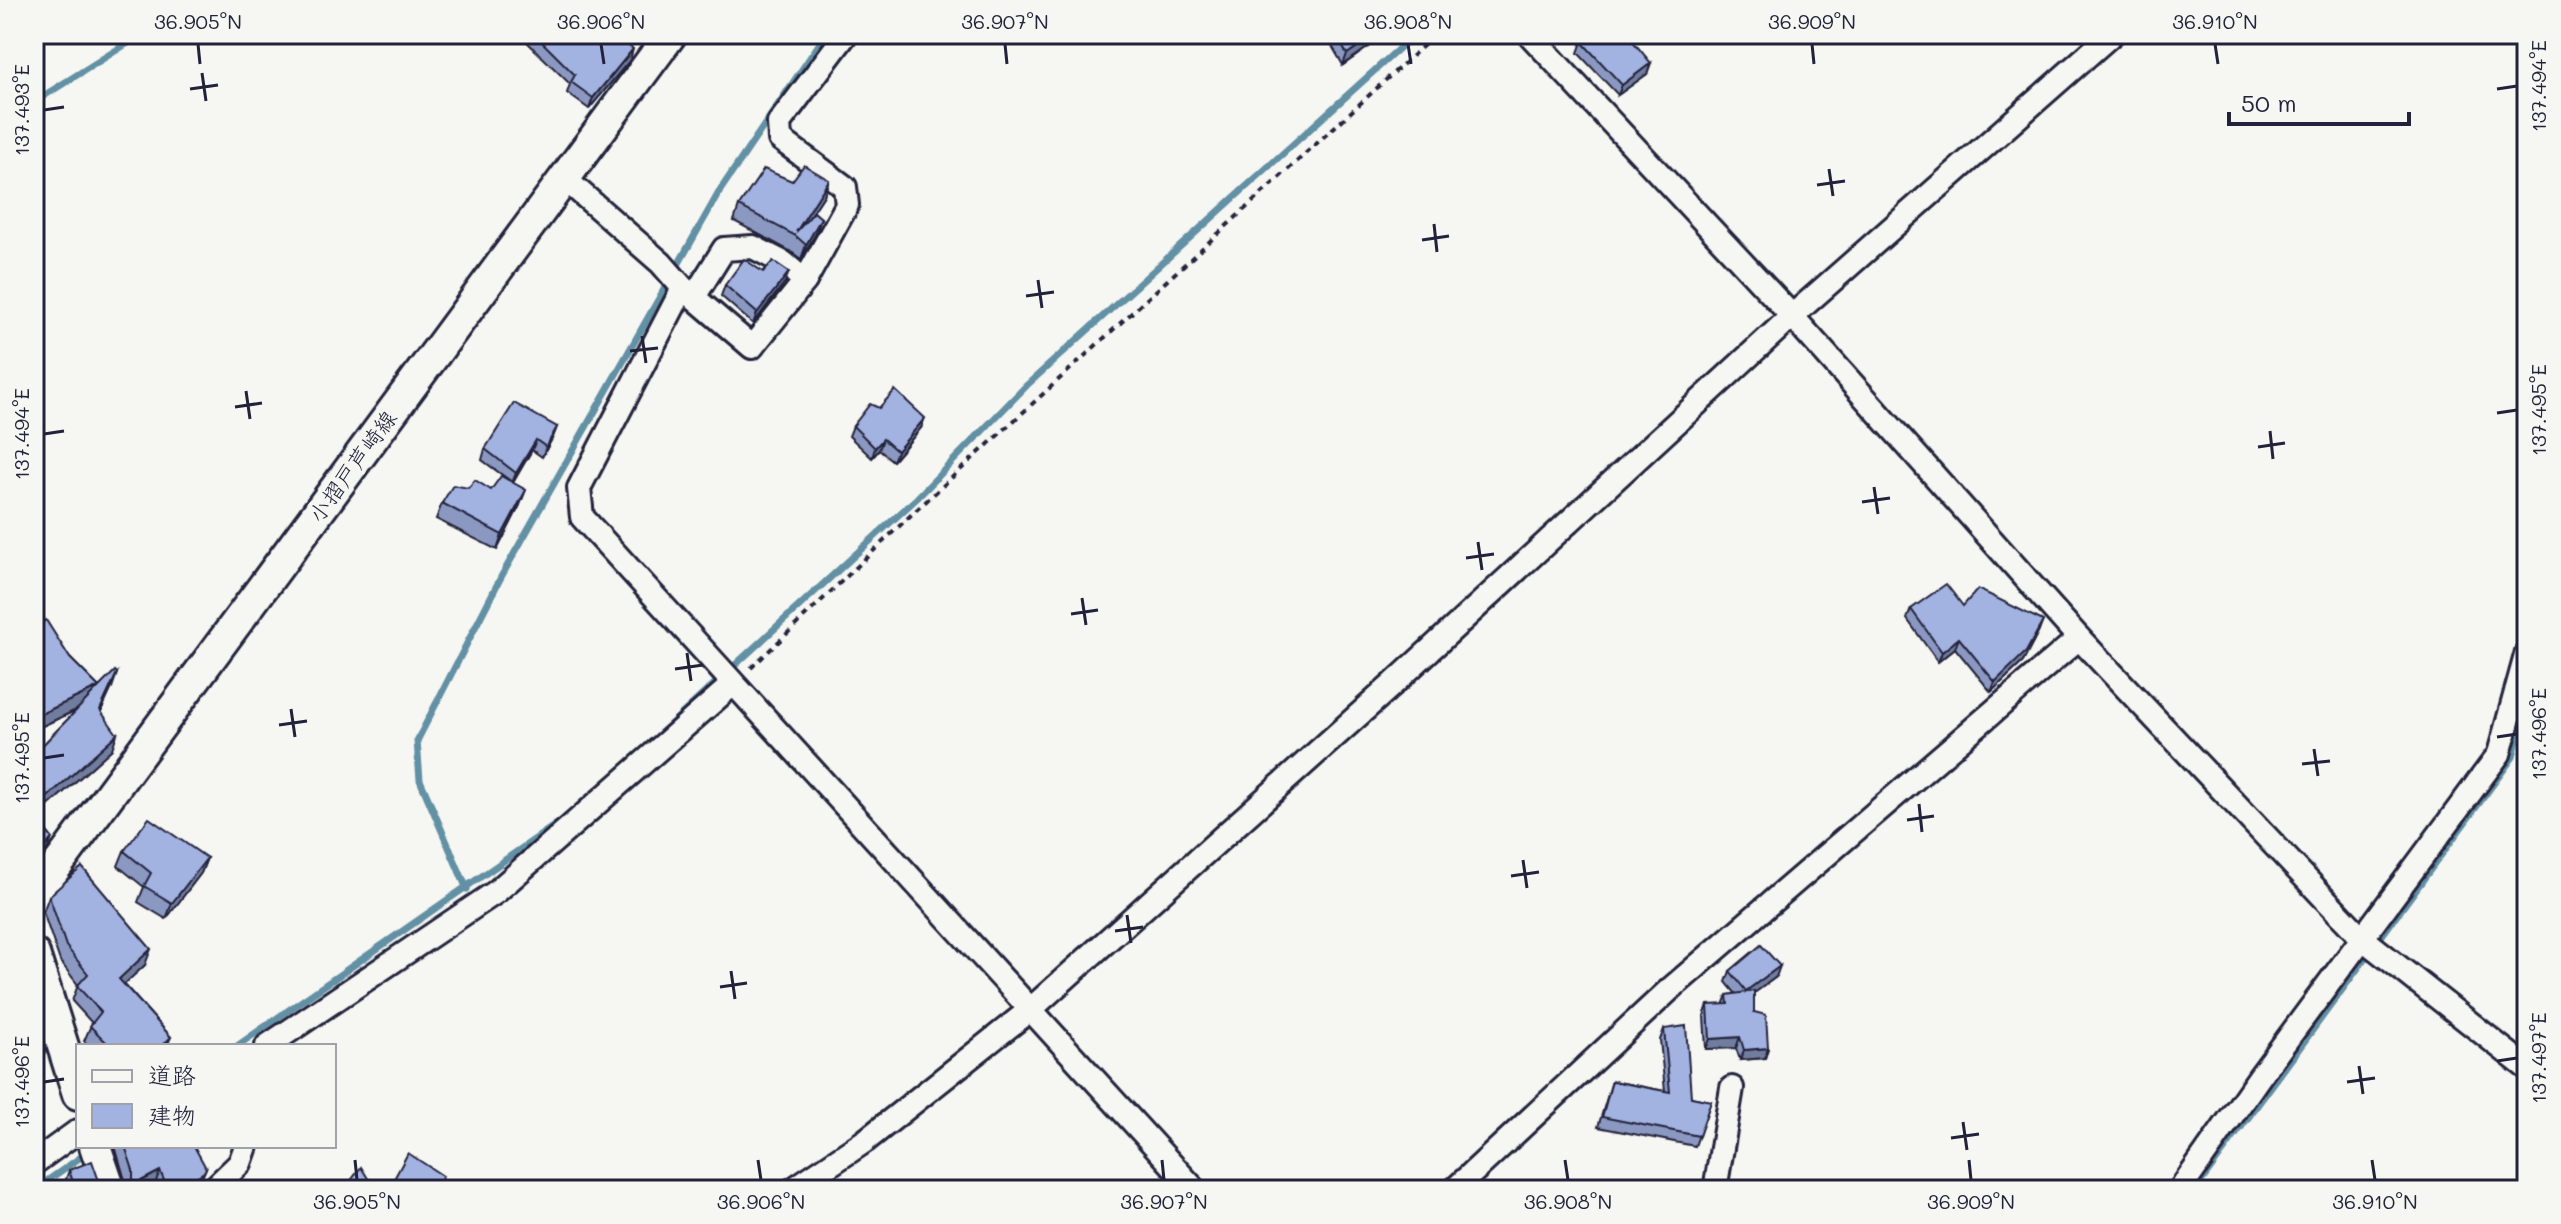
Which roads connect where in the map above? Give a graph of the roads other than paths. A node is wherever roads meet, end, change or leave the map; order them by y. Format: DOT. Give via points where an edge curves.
graph roads {
  1 [pos="671,34"];
  2 [pos="846,34"];
  3 [pos="1529,34"];
  4 [pos="2112,34"];
  5 [pos="564,178"];
  6 [pos="805,281"];
  7 [pos="688,293"];
  8 [pos="1792,316"];
  9 [pos="2079,638"];
  10 [pos="2527,652"];
  11 [pos="733,684"];
  12 [pos="34,897"];
  13 [pos="2362,938"];
  14 [pos="34,954"];
  15 [pos="1031,1009"];
  16 [pos="270,1044"];
  17 [pos="2527,1068"];
  18 [pos="76,1088"];
  19 [pos="1732,1088"];
  20 [pos="76,1132"];
  21 [pos="96,1148"];
  22 [pos="245,1148"];
  23 [pos="34,1163"];
  24 [pos="110,1190"];
  25 [pos="212,1190"];
  26 [pos="792,1190"];
  27 [pos="1195,1190"];
  28 [pos="1454,1190"];
  29 [pos="1715,1190"];
  30 [pos="2180,1190"];
  1 -- 5 [label="main road, 小摺戸芦崎線"];
  2 -- 6 [label="street" via="779,123 780,139 845,187 847,205"];
  3 -- 8 [label="street"];
  4 -- 8 [label="street"];
  5 -- 7 [label="street"];
  5 -- 12 [label="main road, 小摺戸芦崎線"];
  6 -- 7 [label="street" via="753,247 724,249"];
  6 -- 7 [label="street" via="752,347"];
  7 -- 11 [label="street" via="579,488 582,517"];
  8 -- 9 [label="street"];
  8 -- 15 [label="street"];
  9 -- 13 [label="street"];
  9 -- 28 [label="street" via="1668,991"];
  10 -- 13 [label="street" via="2499,754"];
  11 -- 15 [label="street"];
  11 -- 16 [label="street" via="496,892"];
  13 -- 17 [label="street"];
  13 -- 30 [label="street"];
  14 -- 18 [label="main road"];
  15 -- 26 [label="street" via="865,1141"];
  15 -- 27 [label="street"];
  19 -- 29 [label="street"];
  20 -- 23 [label="street"];
  21 -- 24 [label="main road"];
  22 -- 25 [label="street" via="240,1163"];
}
